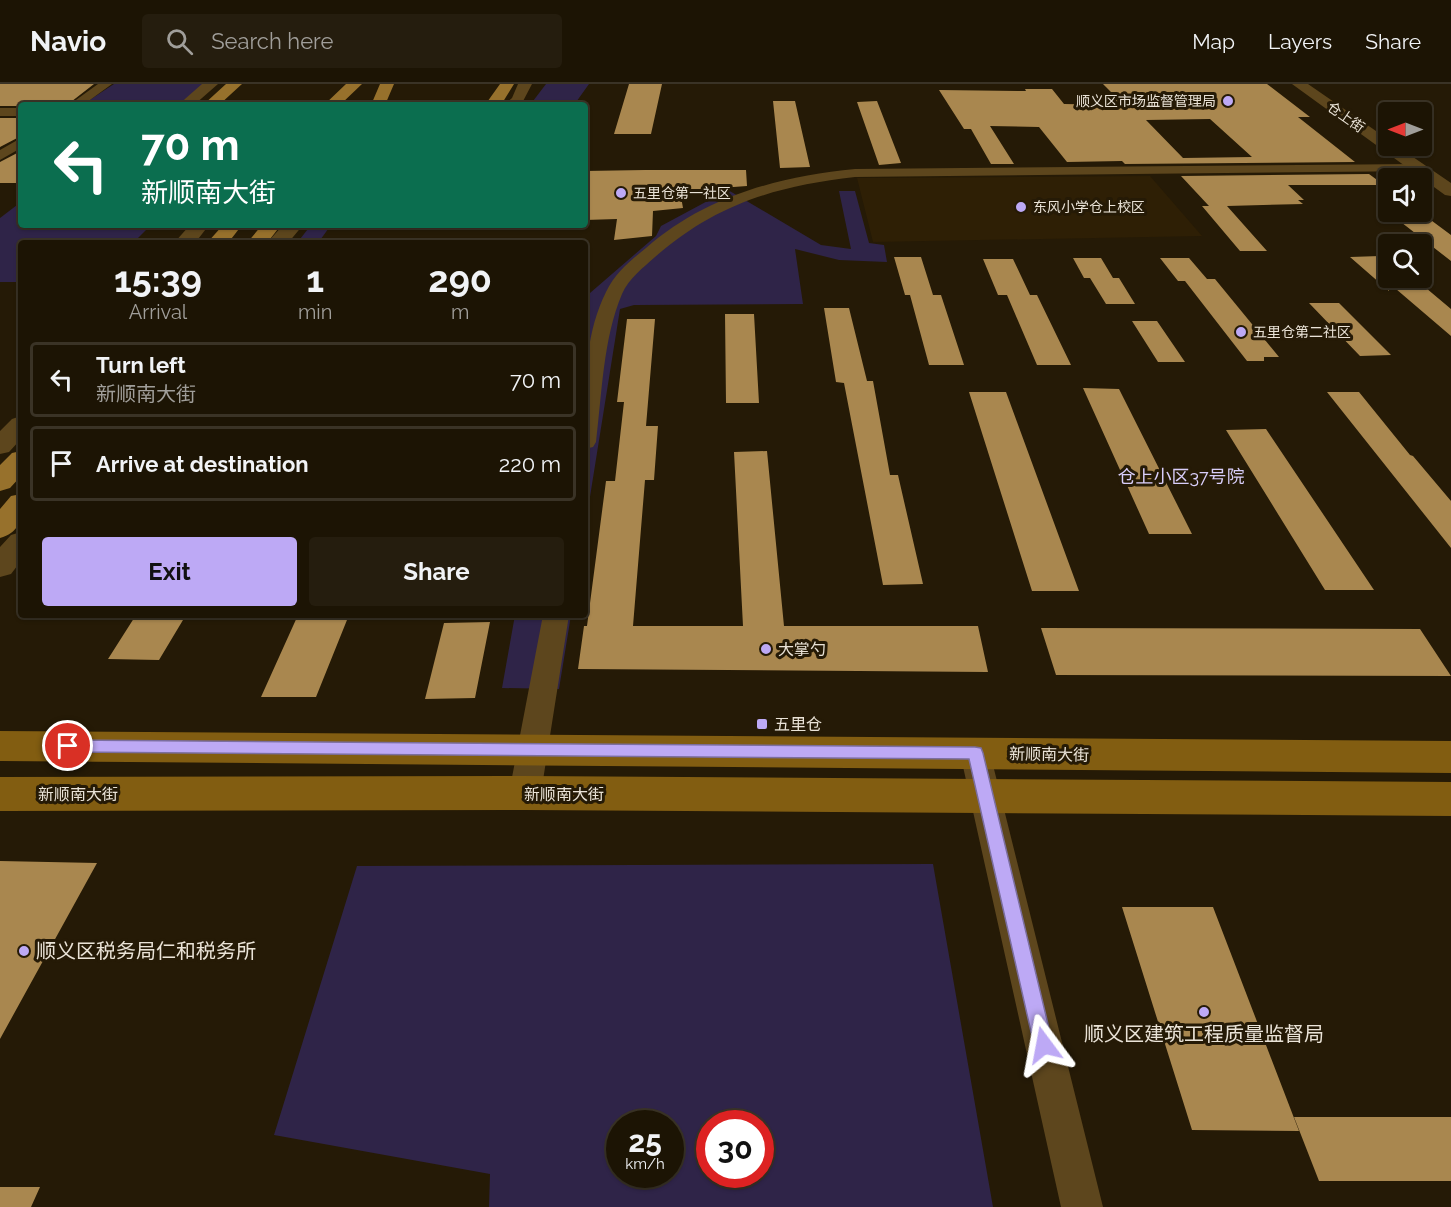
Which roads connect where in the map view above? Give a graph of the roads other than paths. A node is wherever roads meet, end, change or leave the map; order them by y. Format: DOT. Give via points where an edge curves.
graph roads {
  1 [pos="106,84"];
  2 [pos="211,84"];
  3 [pos="227,84"];
  4 [pos="235,84"];
  5 [pos="356,84"];
  6 [pos="379,84"];
  7 [pos="387,84"];
  8 [pos="507,84"];
  9 [pos="517,84"];
  10 [pos="525,84"];
  11 [pos="1299,84"];
  12 [pos="79,102"];
  13 [pos="189,102"];
  14 [pos="206,102"];
  15 [pos="214,102"];
  16 [pos="335,102"];
  17 [pos="341,102"];
  18 [pos="364,102"];
  19 [pos="379,102"];
  20 [pos="496,102"];
  21 [pos="503,102"];
  22 [pos="515,102"];
  23 [pos="0,112"];
  24 [pos="18,112"];
  25 [pos="18,144"];
  26 [pos="0,156"];
  27 [pos="1378,168"];
  28 [pos="1418,168"];
  29 [pos="1432,178"];
  30 [pos="1451,191"];
  31 [pos="197,228"];
  32 [pos="221,228"];
  33 [pos="230,228"];
  34 [pos="256,228"];
  35 [pos="270,228"];
  36 [pos="291,228"];
  37 [pos="187,240"];
  38 [pos="210,240"];
  39 [pos="220,240"];
  40 [pos="246,240"];
  41 [pos="260,240"];
  42 [pos="280,240"];
  43 [pos="588,423"];
  44 [pos="18,427"];
  45 [pos="0,446"];
  46 [pos="18,462"];
  47 [pos="0,482"];
  48 [pos="18,507"];
  49 [pos="0,528"];
  50 [pos="18,545"];
  51 [pos="0,566"];
  52 [pos="555,618"];
  53 [pos="0,746"];
  54 [pos="533,748"];
  55 [pos="975,753"];
  56 [pos="1451,757"];
  57 [pos="525,793"];
  58 [pos="0,794"];
  59 [pos="987,796"];
  60 [pos="1451,799"];
  61 [pos="1082,1207"];
  1 -- 12 [label="street"];
  2 -- 13 [label="street"];
  3 -- 14 [label="main road"];
  4 -- 15 [label="main road"];
  5 -- 16 [label="main road"];
  5 -- 17 [label="main road"];
  6 -- 18 [label="main road"];
  7 -- 19 [label="main road"];
  8 -- 20 [label="main road"];
  9 -- 21 [label="main road"];
  10 -- 22 [label="street"];
  11 -- 28 [label="street, 仓上街"];
  23 -- 24 [label="street"];
  25 -- 26 [label="street"];
  27 -- 43 [label="street" via="855,173 747,192 685,224 620,282 605,324"];
  29 -- 30 [label="street, 仓上街"];
  31 -- 37 [label="street"];
  32 -- 38 [label="main road"];
  33 -- 39 [label="main road"];
  34 -- 40 [label="main road"];
  35 -- 41 [label="main road"];
  36 -- 42 [label="street"];
  44 -- 45 [label="street"];
  46 -- 47 [label="main road"];
  48 -- 49 [label="main road"];
  50 -- 51 [label="street"];
  52 -- 54 [label="street"];
  53 -- 54 [label="main road, 新顺南大街"];
  54 -- 55 [label="main road, 新顺南大街"];
  54 -- 57 [label="street"];
  55 -- 56 [label="main road, 新顺南大街"];
  55 -- 59 [label="street"];
  57 -- 58 [label="main road, 新顺南大街"];
  57 -- 59 [label="main road, 新顺南大街"];
  59 -- 60 [label="main road, 新顺南大街"];
  59 -- 61 [label="street"];
}
